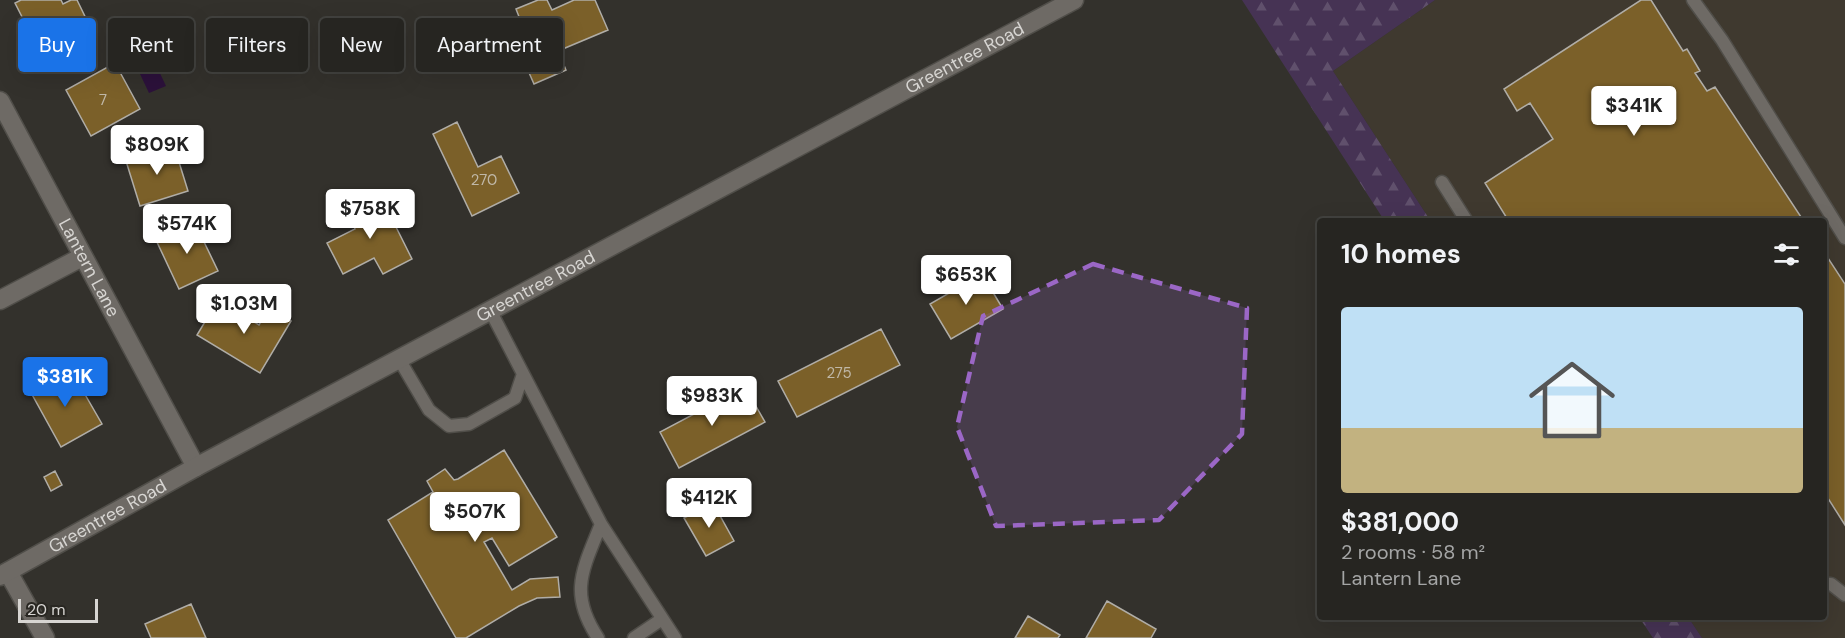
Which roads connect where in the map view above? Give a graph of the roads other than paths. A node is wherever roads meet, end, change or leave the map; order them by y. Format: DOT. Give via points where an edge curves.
graph roads {
  1 [pos="1074,0"];
  2 [pos="1693,0"];
  3 [pos="0,101"];
  4 [pos="1442,182"];
  5 [pos="1465,218"];
  6 [pos="1845,238"];
  7 [pos="82,257"];
  8 [pos="0,300"];
  9 [pos="490,310"];
  10 [pos="399,359"];
  11 [pos="523,374"];
  12 [pos="196,467"];
  13 [pos="601,524"];
  14 [pos="4,574"];
  15 [pos="1827,584"];
  16 [pos="1845,595"];
  17 [pos="662,619"];
  18 [pos="45,638"];
  19 [pos="598,638"];
  20 [pos="634,638"];
  21 [pos="675,638"];
  1 -- 9 [label="street, Greentree Road"];
  2 -- 6 [label="lane"];
  3 -- 7 [label="street, Lantern Lane"];
  4 -- 5 [label="lane"];
  7 -- 8 [label="street"];
  7 -- 12 [label="street, Lantern Lane"];
  9 -- 10 [label="street, Greentree Road"];
  9 -- 11 [label="lane"];
  10 -- 11 [label="lane" via="429,410 449,426 469,424 515,399"];
  10 -- 12 [label="street, Greentree Road"];
  11 -- 13 [label="lane"];
  12 -- 14 [label="street, Greentree Road"];
  13 -- 17 [label="lane"];
  13 -- 19 [label="lane" via="581,578 581,602"];
  14 -- 18 [label="street"];
  15 -- 16 [label="lane"];
  17 -- 20 [label="lane"];
  17 -- 21 [label="lane"];
}
